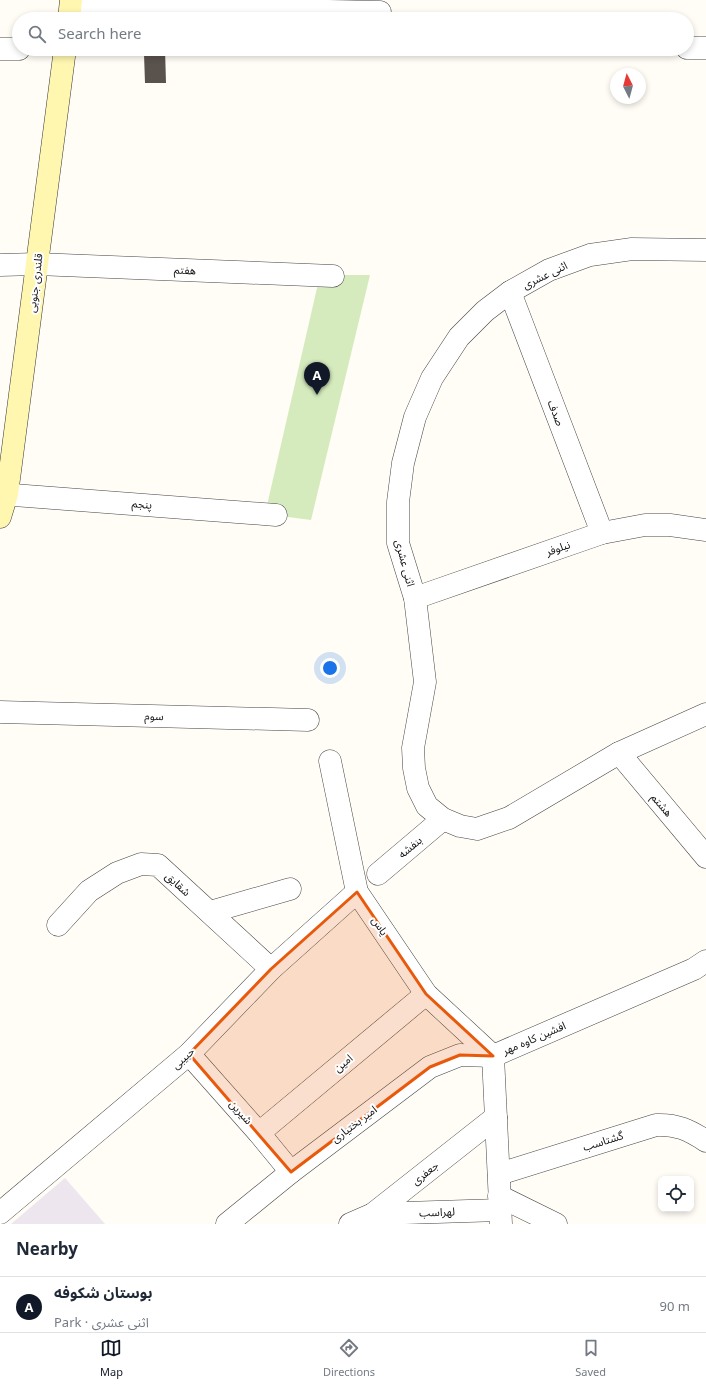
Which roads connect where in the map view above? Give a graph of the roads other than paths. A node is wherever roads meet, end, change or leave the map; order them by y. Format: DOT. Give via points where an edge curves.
graph roads {
  1 [pos="70,8"];
  2 [pos="380,12"];
  3 [pos="694,48"];
  4 [pos="706,48"];
  5 [pos="0,49"];
  6 [pos="12,49"];
  7 [pos="64,56"];
  8 [pos="706,250"];
  9 [pos="37,264"];
  10 [pos="0,265"];
  11 [pos="333,276"];
  12 [pos="510,292"];
  13 [pos="4,494"];
  14 [pos="276,515"];
  15 [pos="0,517"];
  16 [pos="706,530"];
  17 [pos="602,533"];
  18 [pos="415,598"];
  19 [pos="0,712"];
  20 [pos="706,714"];
  21 [pos="308,720"];
  22 [pos="619,753"];
  23 [pos="330,761"];
  24 [pos="443,819"];
  25 [pos="706,857"];
  26 [pos="378,874"];
  27 [pos="290,889"];
  28 [pos="357,892"];
  29 [pos="210,912"];
  30 [pos="58,925"];
  31 [pos="706,960"];
  32 [pos="271,969"];
  33 [pos="426,994"];
  34 [pos="189,1054"];
  35 [pos="493,1056"];
  36 [pos="496,1117"];
  37 [pos="260,1133"];
  38 [pos="706,1141"];
  39 [pos="291,1172"];
  40 [pos="498,1174"];
  41 [pos="500,1210"];
  42 [pos="0,1213"];
  43 [pos="373,1214"];
  44 [pos="227,1224"];
  45 [pos="350,1224"];
  46 [pos="556,1224"];
  1 -- 2 [label="street"];
  3 -- 4 [label="street"];
  5 -- 6 [label="street"];
  7 -- 9 [label="street, قلندری جنوبی"];
  8 -- 12 [label="street, اثنی عشری" via="632,249 590,255 549,270"];
  9 -- 10 [label="street, هفتم"];
  9 -- 11 [label="street, هفتم"];
  9 -- 13 [label="street, قلندری جنوبی"];
  12 -- 17 [label="street, صدف"];
  12 -- 18 [label="street, اثنی عشری" via="485,311 459,337 432,378 415,417 403,463 398,502 398,543"];
  13 -- 14 [label="street, پنجم"];
  13 -- 15 [label="street, قلندری جنوبی"];
  16 -- 17 [label="street, نیلوفر" via="670,525"];
  17 -- 18 [label="street, نیلوفر"];
  18 -- 24 [label="street, اثنی عشری" via="425,682 413,748 414,768 418,788 427,806"];
  19 -- 21 [label="street, سوم"];
  20 -- 22 [label="street"];
  22 -- 24 [label="street, اثنی عشری" via="509,818 477,828 460,826"];
  22 -- 25 [label="street, هشتم"];
  23 -- 28 [label="street, یاس"];
  24 -- 26 [label="street, بنفشه"];
  27 -- 29 [label="street"];
  28 -- 32 [label="street, حبیبی"];
  28 -- 33 [label="street, یاس"];
  29 -- 30 [label="street, شقایق" via="158,865 141,864 117,873 89,891"];
  29 -- 32 [label="street, شقایق"];
  31 -- 35 [label="street, افشین کاوه مهر" via="694,969"];
  32 -- 34 [label="street, حبیبی"];
  33 -- 35 [label="street, یاس"];
  33 -- 37 [label="street, امین"];
  34 -- 37 [label="street, شیرین"];
  34 -- 42 [label="street, حبیبی"];
  35 -- 36 [label="street, افشین کاوه مهر"];
  35 -- 39 [label="street, امیر بختیاری" via="460,1054 430,1067"];
  36 -- 40 [label="street, افشین کاوه مهر"];
  36 -- 43 [label="street, جعفری"];
  37 -- 39 [label="street, شیرین"];
  38 -- 40 [label="street, گشتاسب" via="678,1126 656,1125"];
  39 -- 44 [label="street, امیر بختیاری"];
  40 -- 41 [label="street, افشین کاوه مهر"];
  41 -- 43 [label="street, لهراسب"];
  41 -- 46 [label="street, لهراسب"];
  43 -- 45 [label="street, جعفری"];
}
